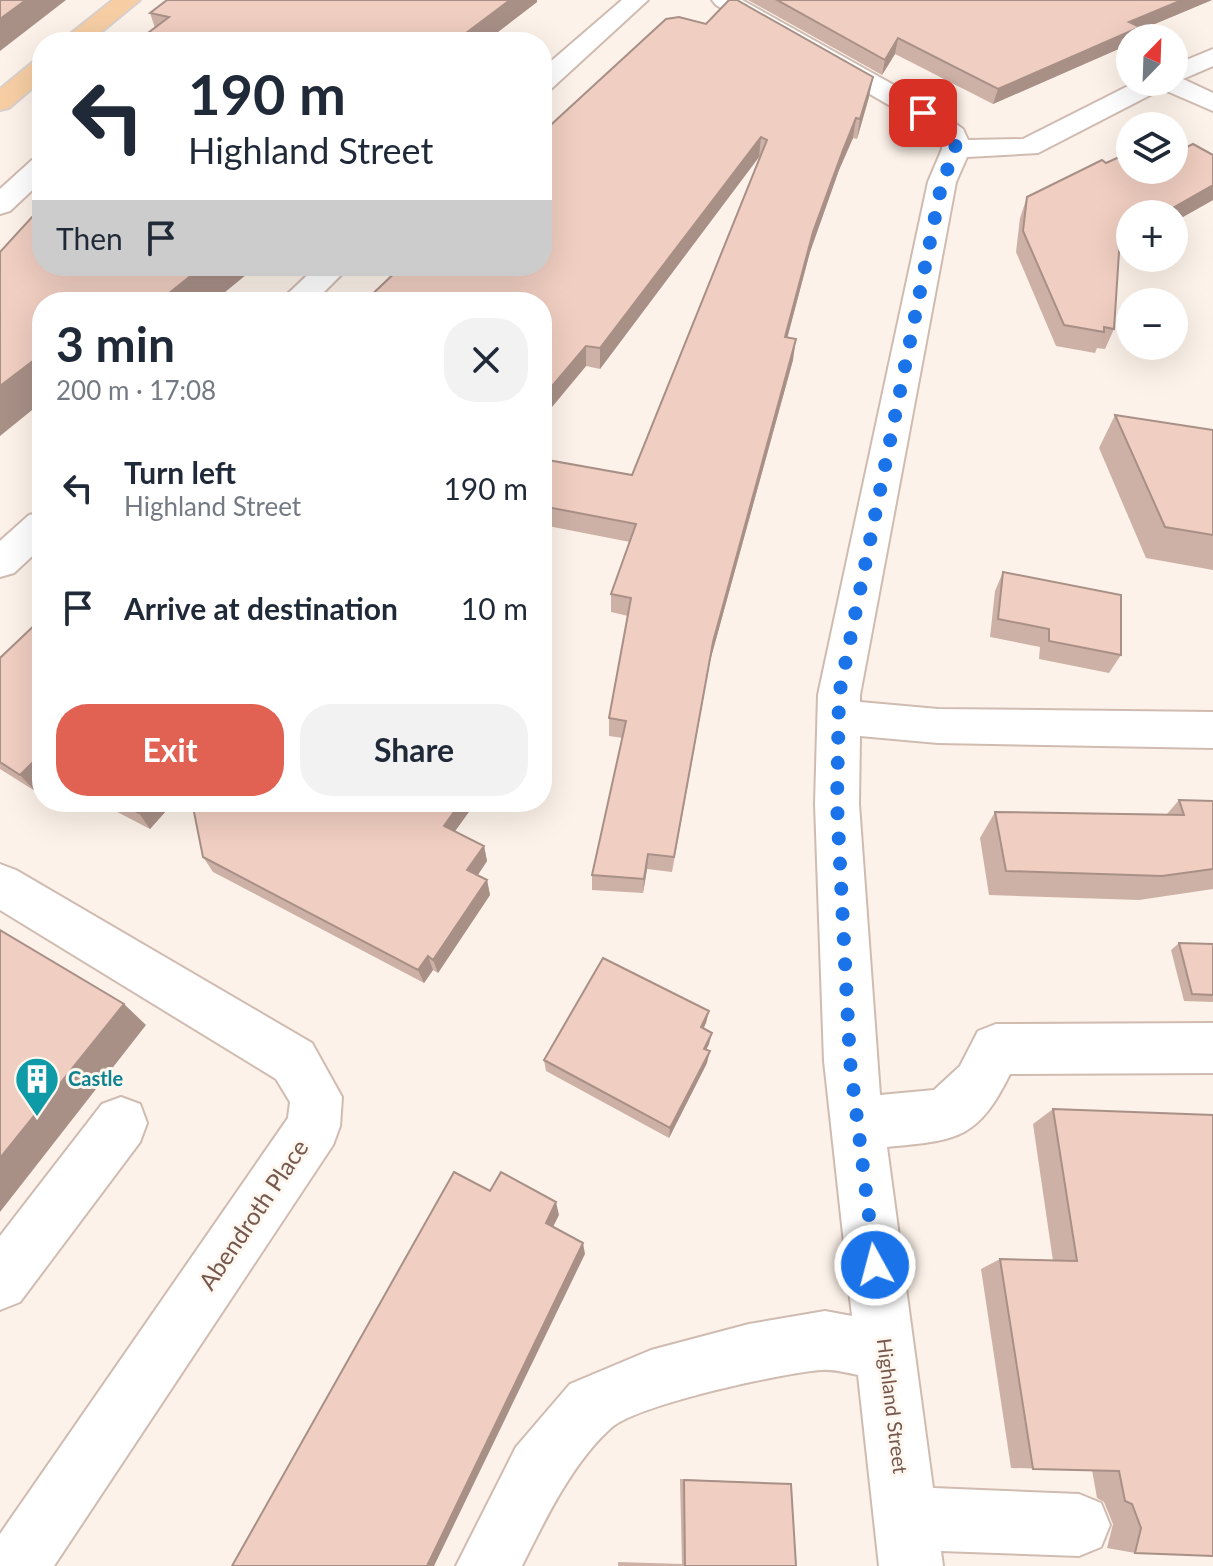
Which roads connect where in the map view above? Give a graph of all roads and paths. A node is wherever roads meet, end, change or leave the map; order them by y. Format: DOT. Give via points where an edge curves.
graph roads {
  1 [pos="128,0"];
  2 [pos="636,0"];
  3 [pos="724,0"];
  4 [pos="86,32"];
  5 [pos="1213,57"];
  6 [pos="1188,68"];
  7 [pos="552,74"];
  8 [pos="32,75"];
  9 [pos="1188,91"];
  10 [pos="1128,96"];
  11 [pos="0,102"];
  12 [pos="1213,103"];
  13 [pos="956,149"];
  14 [pos="32,175"];
  15 [pos="0,205"];
  16 [pos="324,276"];
  17 [pos="306,292"];
  18 [pos="32,534"];
  19 [pos="0,563"];
  20 [pos="839,717"];
  21 [pos="1213,730"];
  22 [pos="0,885"];
  23 [pos="1213,1048"];
  24 [pos="121,1123"];
  25 [pos="857,1123"];
  26 [pos="0,1282"];
  27 [pos="886,1351"];
  28 [pos="1079,1525"];
  29 [pos="909,1542"];
  30 [pos="16,1566"];
  31 [pos="488,1566"];
  1 -- 4 [label="main road"];
  2 -- 7 [label="street"];
  3 -- 13 [label="street" via="923,113 953,135"];
  5 -- 6 [label="street"];
  8 -- 11 [label="main road"];
  9 -- 12 [label="street"];
  10 -- 13 [label="street" via="1028,147"];
  13 -- 20 [label="street, Highland Street" via="942,182 839,695"];
  14 -- 15 [label="street"];
  16 -- 17 [label="street"];
  18 -- 19 [label="street"];
  20 -- 21 [label="street" via="938,726"];
  20 -- 25 [label="street, Highland Street" via="841,913"];
  22 -- 30 [label="street, Abendroth Place" via="294,1061 316,1097 314,1126"];
  23 -- 25 [label="street" via="996,1049 978,1084 946,1115"];
  24 -- 26 [label="street"];
  25 -- 27 [label="street, Highland Street"];
  27 -- 29 [label="street, Highland Street"];
  27 -- 31 [label="street" via="825,1340 749,1353 651,1380 591,1405 538,1469"];
  28 -- 29 [label="street"];
}
